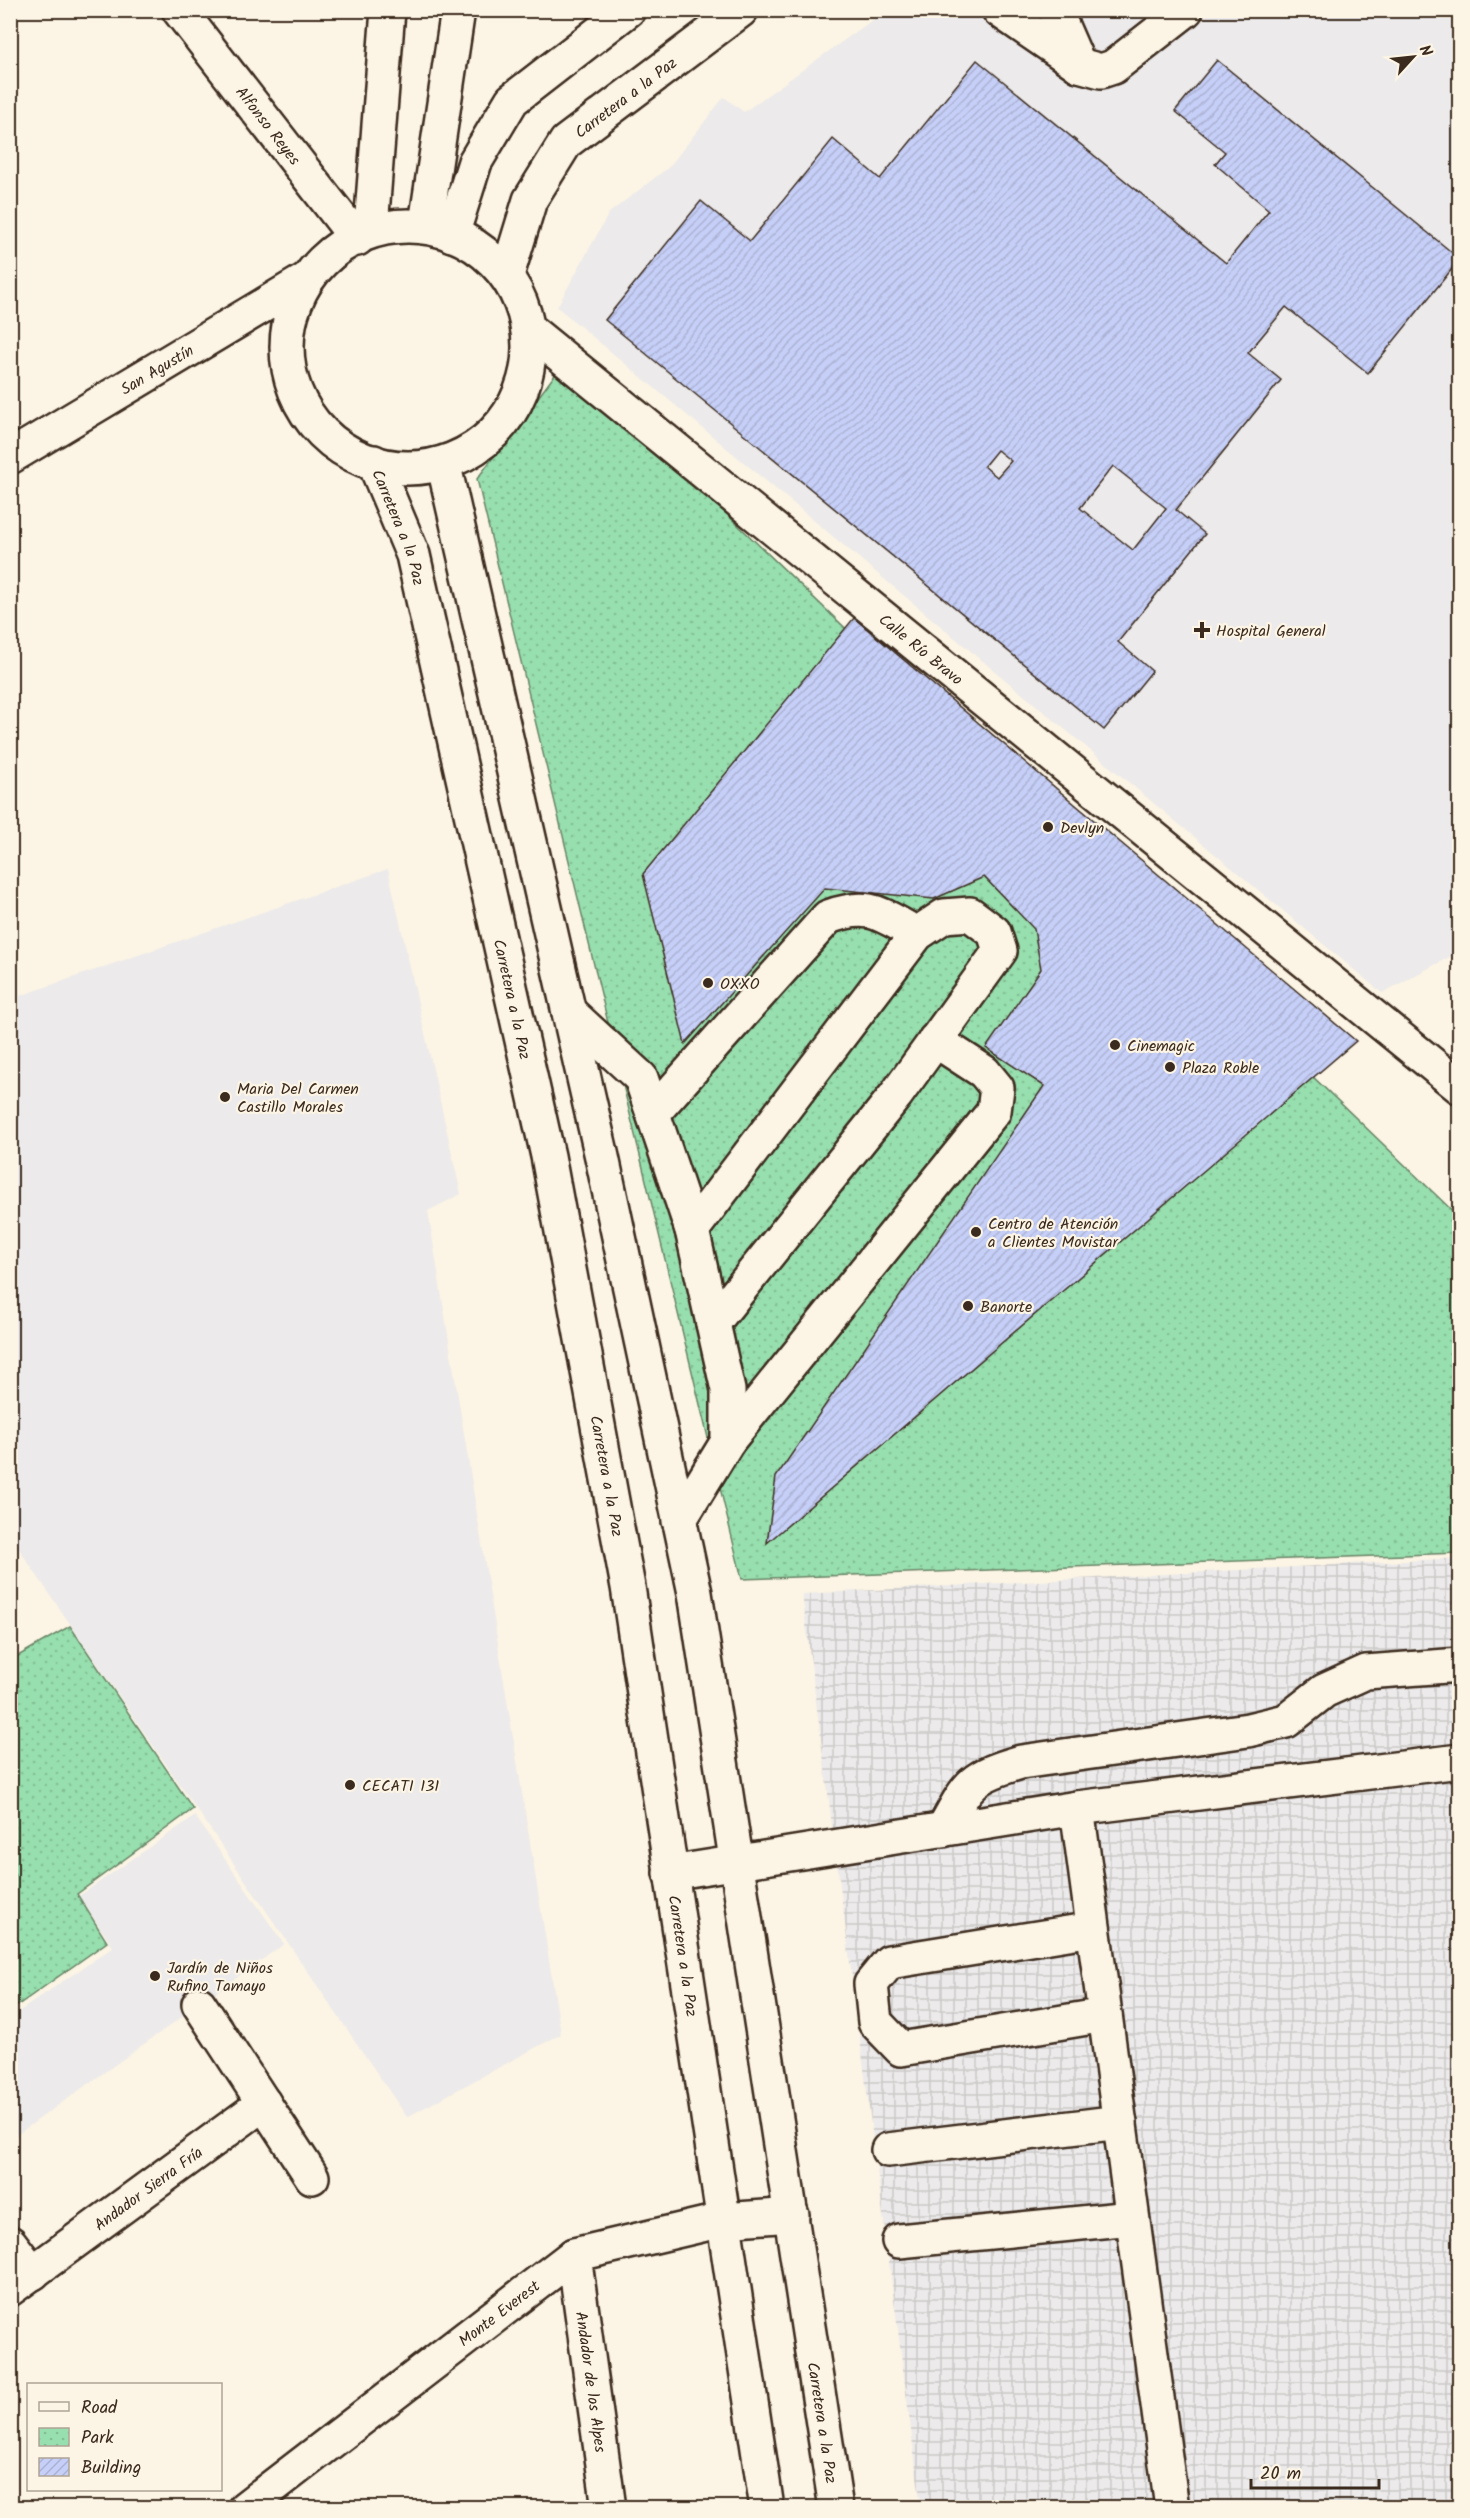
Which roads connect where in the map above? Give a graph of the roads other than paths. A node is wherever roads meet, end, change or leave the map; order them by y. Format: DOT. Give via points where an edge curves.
graph roads {
  1 [pos="179,10"];
  2 [pos="388,10"];
  3 [pos="458,10"];
  4 [pos="628,10"];
  5 [pos="741,10"];
  6 [pos="999,10"];
  7 [pos="1055,10"];
  8 [pos="1186,10"];
  9 [pos="1079,65"];
  10 [pos="439,230"];
  11 [pos="364,233"];
  12 [pos="508,272"];
  13 [pos="304,281"];
  14 [pos="528,329"];
  15 [pos="10,457"];
  16 [pos="374,462"];
  17 [pos="444,466"];
  18 [pos="917,934"];
  19 [pos="569,1012"];
  20 [pos="935,1040"];
  21 [pos="1460,1087"];
  22 [pos="654,1112"];
  23 [pos="692,1230"];
  24 [pos="713,1323"];
  25 [pos="728,1441"];
  26 [pos="679,1521"];
  27 [pos="1460,1665"];
  28 [pos="1460,1761"];
  29 [pos="1077,1808"];
  30 [pos="943,1830"];
  31 [pos="738,1862"];
  32 [pos="670,1873"];
  33 [pos="1093,1929"];
  34 [pos="199,2004"];
  35 [pos="1105,2015"];
  36 [pos="264,2103"];
  37 [pos="1120,2122"];
  38 [pos="888,2150"];
  39 [pos="312,2177"];
  40 [pos="792,2215"];
  41 [pos="1132,2218"];
  42 [pos="723,2220"];
  43 [pos="899,2241"];
  44 [pos="10,2243"];
  45 [pos="574,2255"];
  46 [pos="22,2281"];
  47 [pos="245,2508"];
  48 [pos="609,2508"];
  49 [pos="767,2508"];
  50 [pos="836,2508"];
  51 [pos="1172,2508"];
  1 -- 11 [label="main road, Alfonso Reyes"];
  2 -- 11 [label="main road"];
  3 -- 10 [label="main road"];
  4 -- 10 [label="main road" via="512,100"];
  5 -- 12 [label="main road, Carretera a la Paz" via="566,141 530,200"];
  6 -- 9 [label="main road"];
  7 -- 9 [label="main road"];
  8 -- 9 [label="main road" via="1113,67 1101,71"];
  10 -- 11 [label="main road"];
  10 -- 12 [label="main road" via="486,253"];
  11 -- 13 [label="main road" via="324,257"];
  12 -- 14 [label="main road"];
  13 -- 15 [label="main road, San Agustín"];
  13 -- 16 [label="main road" via="288,321 287,363 294,391 316,428 349,454"];
  14 -- 17 [label="main road" via="530,352 521,394 498,430 470,454"];
  14 -- 21 [label="main road, Calle Río Bravo"];
  16 -- 17 [label="main road" via="410,470"];
  16 -- 32 [label="main road, Carretera a la Paz" via="413,555 548,1156 628,1587"];
  17 -- 19 [label="main road, Carretera a la Paz"];
  18 -- 20 [label="main road" via="944,916 970,914 994,932 1000,951"];
  18 -- 22 [label="main road" via="872,909 849,909 828,917"];
  18 -- 23 [label="main road"];
  19 -- 22 [label="main road" via="641,1078"];
  19 -- 26 [label="main road, Carretera a la Paz"];
  20 -- 24 [label="main road" via="896,1095"];
  20 -- 25 [label="main road" via="984,1072 997,1088 994,1111"];
  22 -- 23 [label="main road"];
  23 -- 24 [label="main road"];
  24 -- 25 [label="main road" via="728,1390"];
  25 -- 26 [label="main road"];
  26 -- 31 [label="main road, Carretera a la Paz" via="695,1593"];
  27 -- 30 [label="main road" via="1366,1672 1324,1691 1286,1721 1248,1730 1021,1762 987,1772 964,1790"];
  28 -- 29 [label="main road"];
  29 -- 30 [label="main road"];
  29 -- 33 [label="main road"];
  30 -- 31 [label="main road"];
  31 -- 32 [label="main road"];
  31 -- 40 [label="main road, Carretera a la Paz"];
  32 -- 42 [label="main road, Carretera a la Paz"];
  33 -- 35 [label="main road"];
  33 -- 35 [label="main road" via="889,1962 871,1984 875,2022 901,2049"];
  34 -- 36 [label="main road"];
  35 -- 37 [label="main road"];
  36 -- 39 [label="main road"];
  36 -- 46 [label="main road, Andador Sierra Fría"];
  37 -- 38 [label="main road"];
  37 -- 41 [label="main road"];
  40 -- 42 [label="main road, Monte Everest"];
  40 -- 50 [label="main road, Carretera a la Paz"];
  41 -- 43 [label="main road"];
  41 -- 51 [label="main road"];
  42 -- 45 [label="main road, Monte Everest"];
  42 -- 49 [label="main road, Carretera a la Paz"];
  44 -- 46 [label="main road"];
  45 -- 47 [label="main road, Monte Everest"];
  45 -- 48 [label="main road, Andador de los Alpes"];
}
